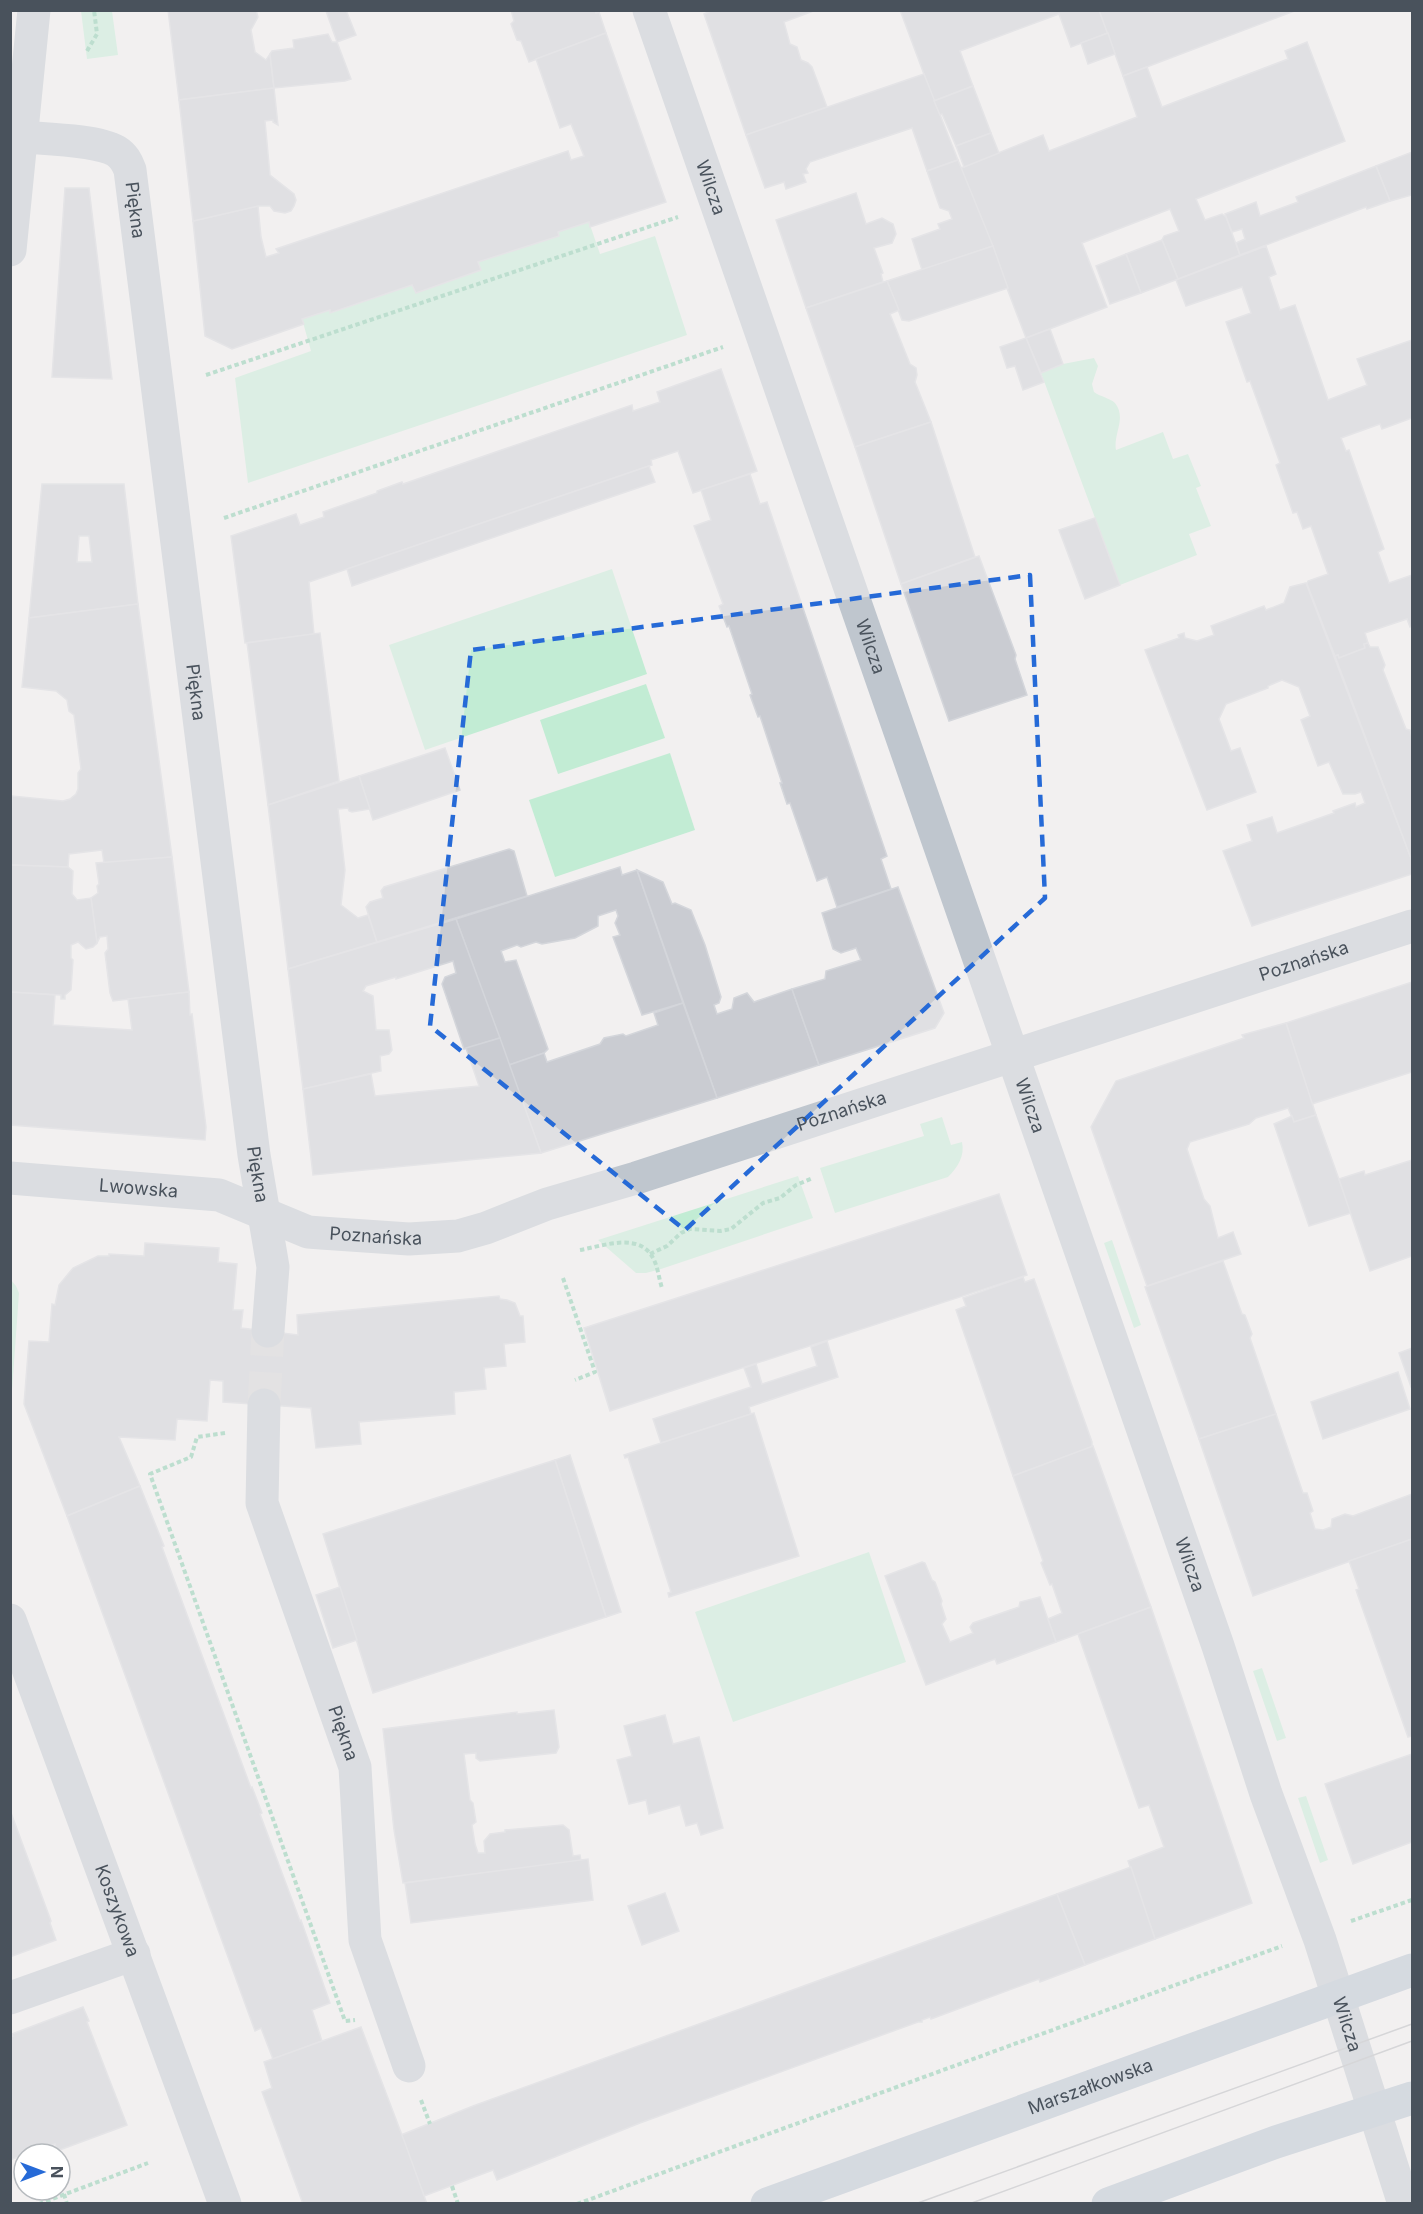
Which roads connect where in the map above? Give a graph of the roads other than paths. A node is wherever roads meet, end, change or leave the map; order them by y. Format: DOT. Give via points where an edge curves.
graph roads {
  1 [pos="34,10"];
  2 [pos="649,10"];
  3 [pos="22,137"];
  4 [pos="10,250"];
  5 [pos="1413,926"];
  6 [pos="1011,1055"];
  7 [pos="10,1178"];
  8 [pos="264,1213"];
  9 [pos="268,1331"];
  10 [pos="263,1419"];
  11 [pos="10,1620"];
  12 [pos="134,1954"];
  13 [pos="1413,1971"];
  14 [pos="10,1998"];
  15 [pos="1338,1998"];
  16 [pos="410,2066"];
  17 [pos="1413,2098"];
  18 [pos="1374,2110"];
  19 [pos="225,2204"];
  20 [pos="767,2204"];
  21 [pos="1108,2204"];
  22 [pos="1404,2204"];
  1 -- 3 [label="street"];
  2 -- 6 [label="street, Wilcza"];
  3 -- 4 [label="street"];
  3 -- 8 [label="street, Piękna" via="103,146 123,157 130,170"];
  5 -- 6 [label="street, Poznańska"];
  6 -- 8 [label="street, Poznańska" via="458,1236 399,1239 308,1232"];
  6 -- 15 [label="street, Wilcza"];
  7 -- 8 [label="street, Lwowska" via="219,1195"];
  8 -- 9 [label="street, Piękna" via="273,1267"];
  10 -- 16 [label="street, Piękna" via="262,1503 355,1767 365,1940"];
  11 -- 12 [label="street, Koszykowa"];
  12 -- 14 [label="street"];
  12 -- 19 [label="street, Koszykowa"];
  13 -- 15 [label="main road, Marszałkowska"];
  15 -- 18 [label="street, Wilcza"];
  15 -- 20 [label="main road, Marszałkowska"];
  17 -- 18 [label="main road"];
  18 -- 21 [label="main road"];
  18 -- 22 [label="street, Wilcza"];
}
